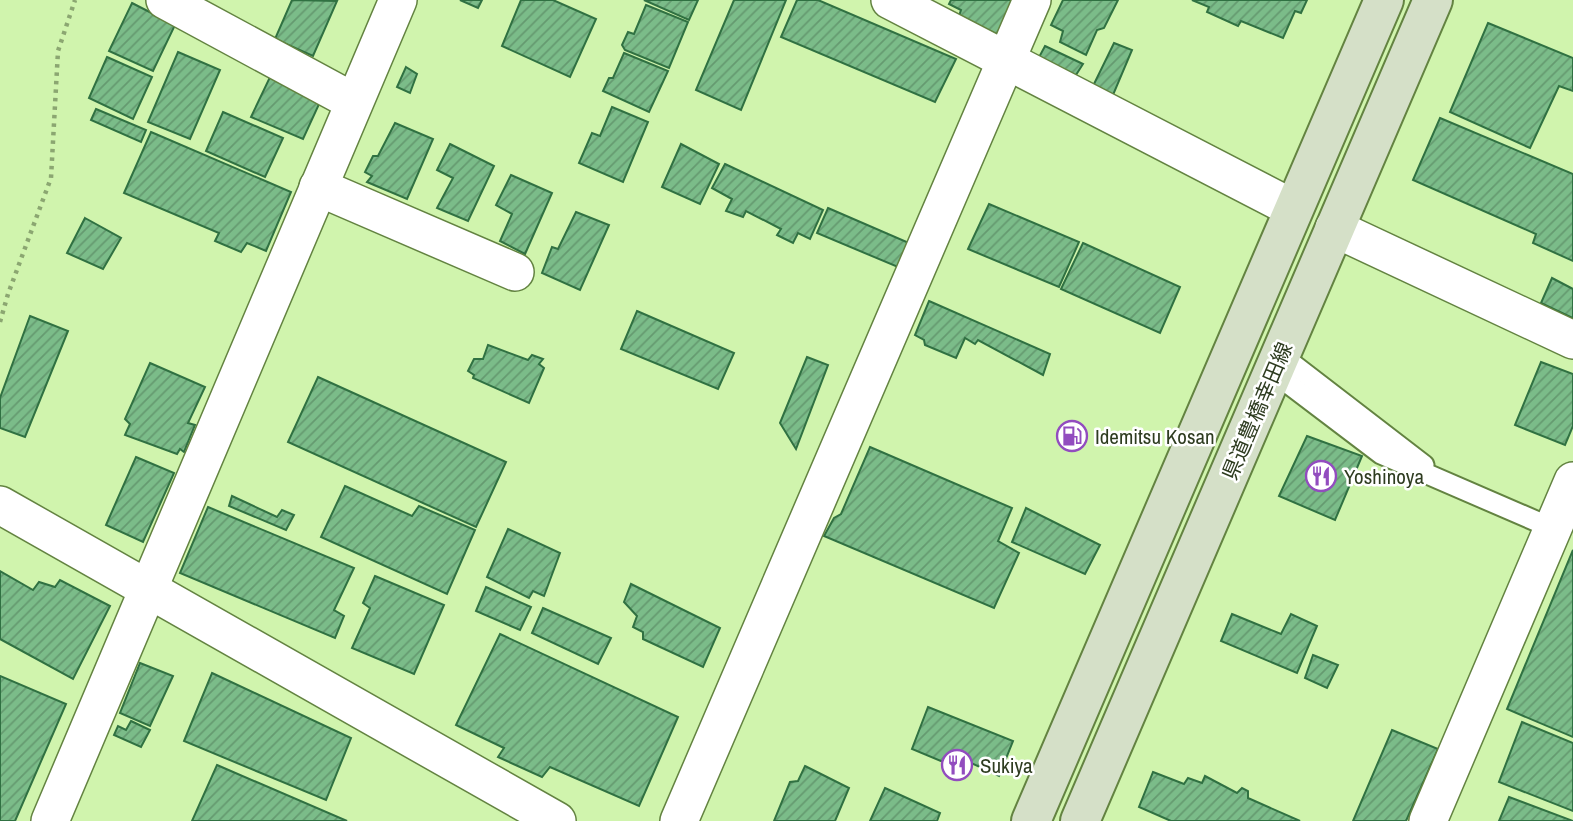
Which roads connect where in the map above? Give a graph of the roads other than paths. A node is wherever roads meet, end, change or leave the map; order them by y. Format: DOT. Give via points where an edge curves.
graph roads {
  1 [pos="165,0"];
  2 [pos="398,0"];
  3 [pos="890,0"];
  4 [pos="1032,0"];
  5 [pos="1384,0"];
  6 [pos="1433,0"];
  7 [pos="1006,60"];
  8 [pos="354,102"];
  9 [pos="318,187"];
  10 [pos="1294,209"];
  11 [pos="1334,229"];
  12 [pos="515,272"];
  13 [pos="1573,340"];
  14 [pos="1277,364"];
  15 [pos="1573,481"];
  16 [pos="1447,483"];
  17 [pos="0,505"];
  18 [pos="1552,528"];
  19 [pos="147,588"];
  20 [pos="50,821"];
  21 [pos="556,821"];
  22 [pos="679,821"];
  23 [pos="1031,821"];
  24 [pos="1080,821"];
  25 [pos="1428,821"];
  1 -- 8 [label="street"];
  2 -- 8 [label="street"];
  3 -- 7 [label="street"];
  4 -- 7 [label="street"];
  5 -- 10 [label="main road"];
  6 -- 11 [label="main road, 県道豊橋幸田線"];
  7 -- 10 [label="street"];
  7 -- 22 [label="street"];
  8 -- 9 [label="street"];
  9 -- 12 [label="street"];
  9 -- 19 [label="street"];
  10 -- 23 [label="main road"];
  11 -- 13 [label="street"];
  11 -- 14 [label="main road, 県道豊橋幸田線"];
  14 -- 16 [label="lane"];
  14 -- 16 [label="lane" via="1381,454"];
  14 -- 24 [label="main road, 県道豊橋幸田線"];
  15 -- 18 [label="street"];
  16 -- 18 [label="lane"];
  17 -- 19 [label="street"];
  18 -- 25 [label="street"];
  19 -- 20 [label="street"];
  19 -- 21 [label="street"];
}
